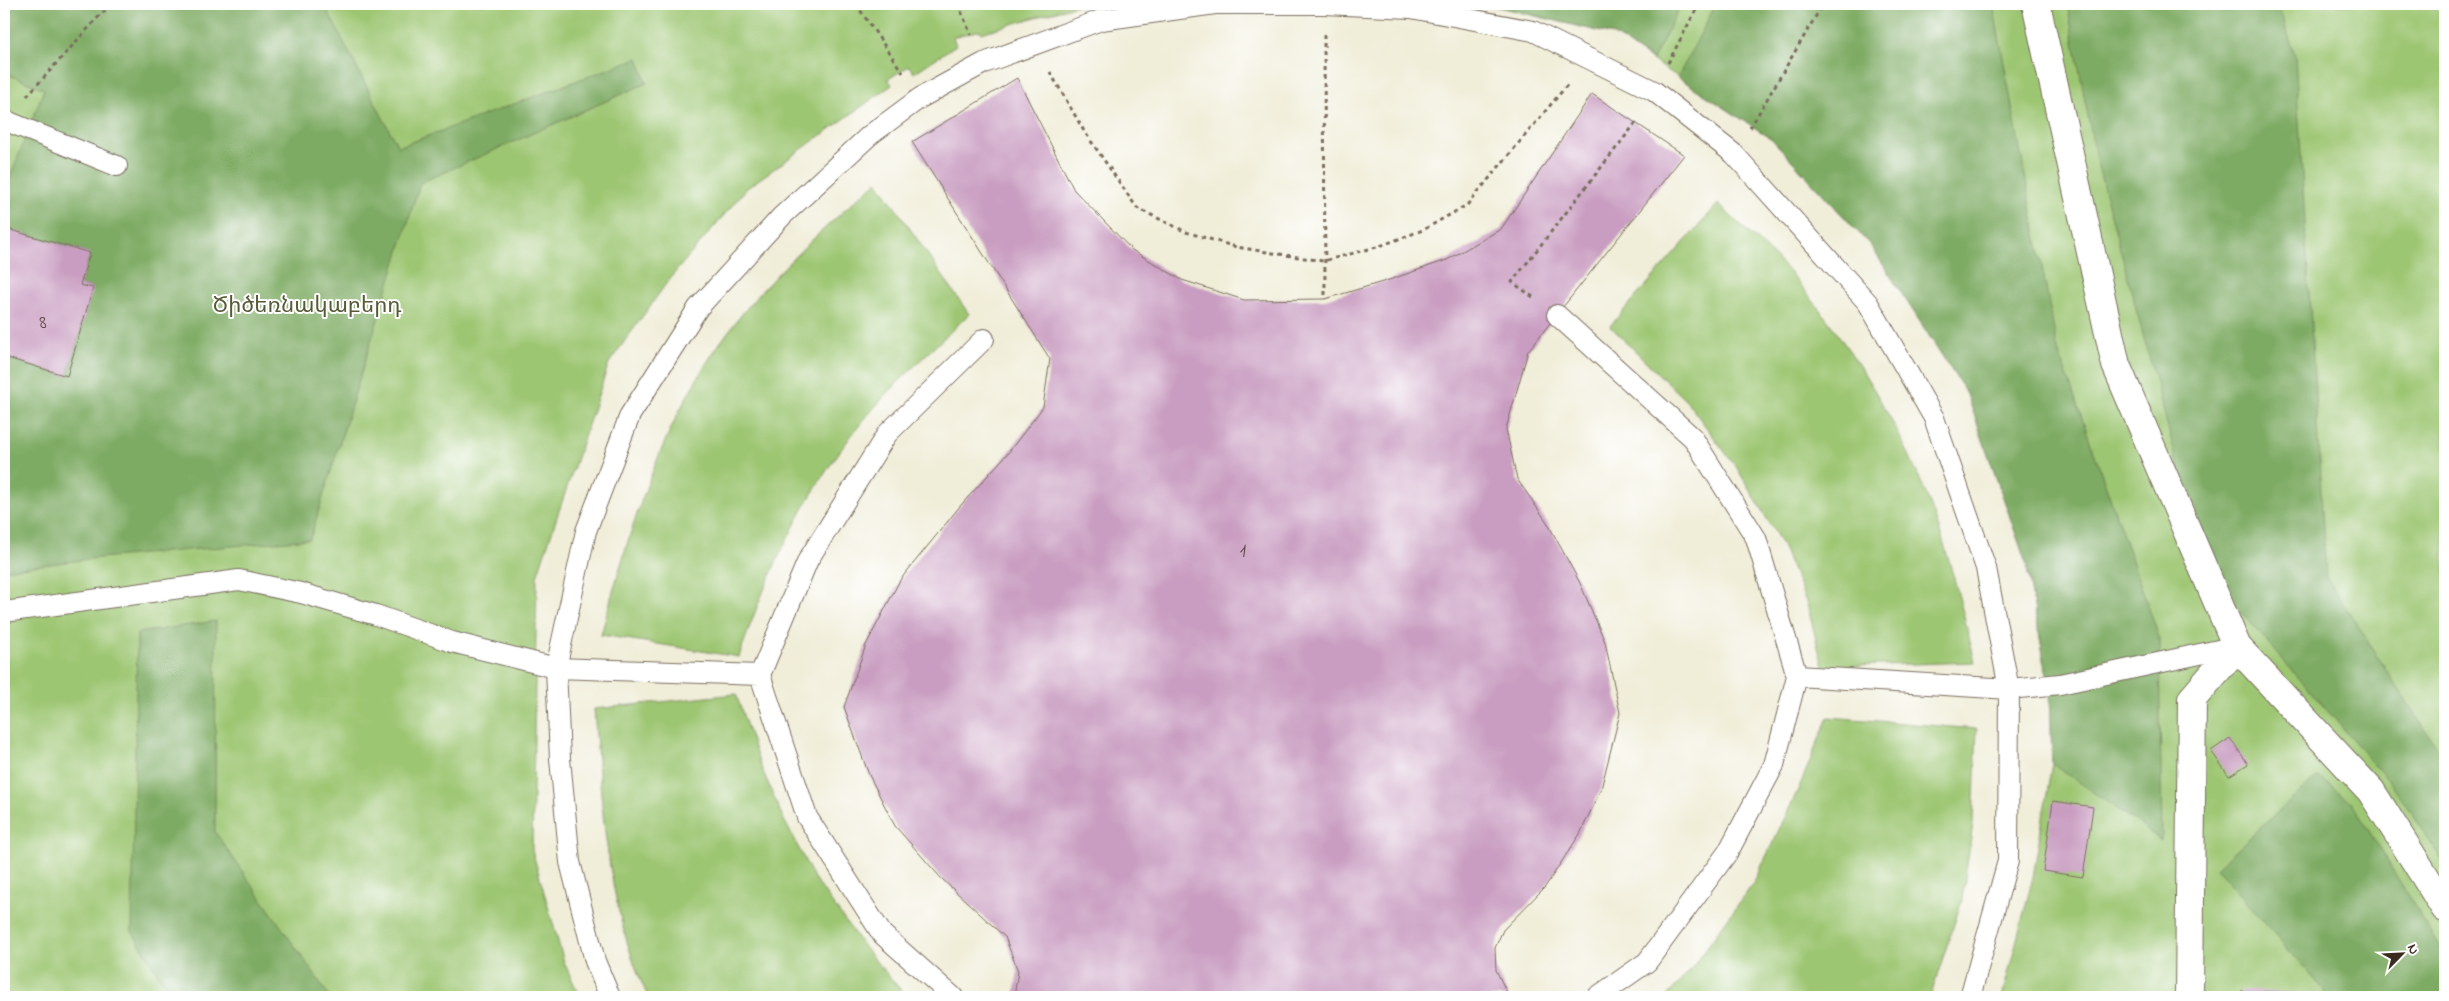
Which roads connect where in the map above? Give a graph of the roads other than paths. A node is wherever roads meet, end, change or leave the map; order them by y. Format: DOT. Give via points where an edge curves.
graph roads {
  1 [pos="1324,4"];
  2 [pos="2036,4"];
  3 [pos="4,121"];
  4 [pos="118,166"];
  5 [pos="1557,315"];
  6 [pos="984,339"];
  7 [pos="4,612"];
  8 [pos="2237,646"];
  9 [pos="556,668"];
  10 [pos="760,675"];
  11 [pos="1797,676"];
  12 [pos="2009,689"];
  13 [pos="2445,908"];
  14 [pos="610,997"];
  15 [pos="952,997"];
  16 [pos="1597,997"];
  17 [pos="1970,997"];
  18 [pos="2189,997"];
  1 -- 9 [label="lane" via="1215,4 1101,20 984,63 920,98 870,135 782,216 698,308 627,424 586,531"];
  1 -- 12 [label="lane" via="1410,8 1533,31 1654,91 1734,154 1868,303 1934,418 1986,568"];
  2 -- 8 [label="street" via="2116,365"];
  3 -- 4 [label="lane"];
  5 -- 11 [label="lane" via="1693,438 1756,538"];
  6 -- 10 [label="lane" via="887,434 808,560"];
  7 -- 9 [label="lane" via="239,580 300,593 452,642"];
  8 -- 12 [label="lane" via="2060,684"];
  8 -- 13 [label="street" via="2371,791"];
  8 -- 18 [label="street" via="2192,699"];
  9 -- 10 [label="lane"];
  9 -- 14 [label="lane" via="570,862 595,961"];
  10 -- 15 [label="lane" via="807,817 882,934"];
  11 -- 12 [label="lane"];
  11 -- 16 [label="lane" via="1774,765 1728,852 1647,962"];
  12 -- 17 [label="lane" via="2008,861"];
}
